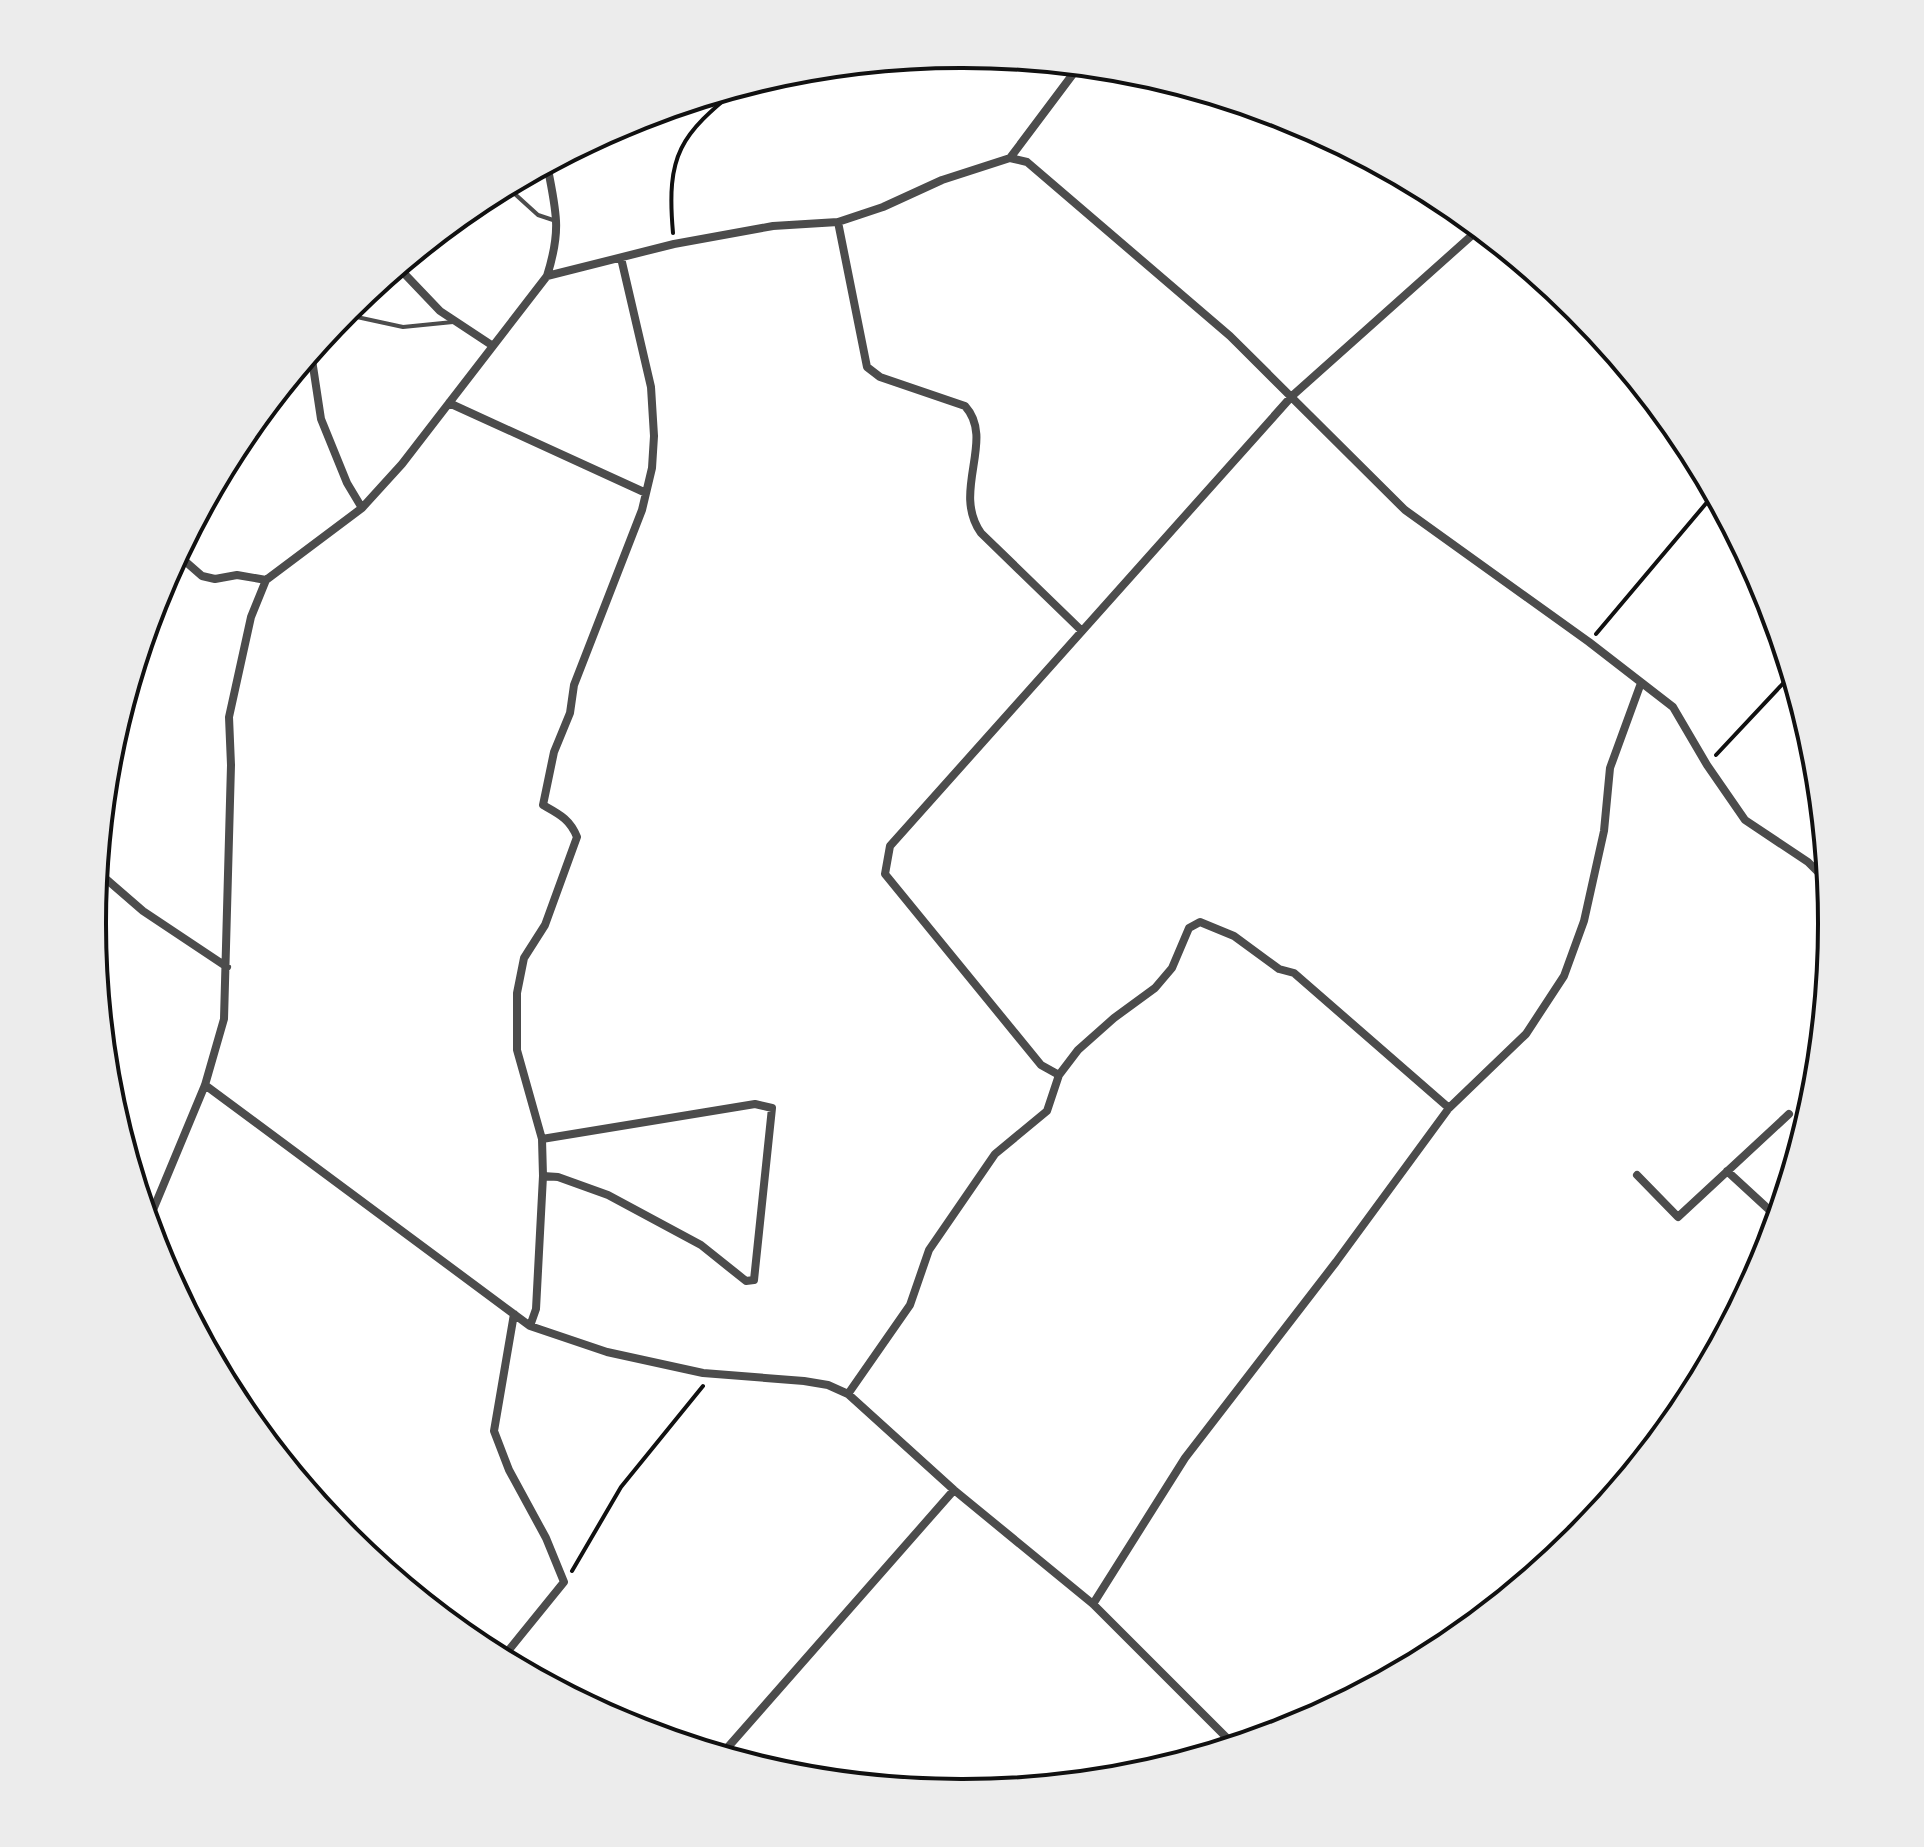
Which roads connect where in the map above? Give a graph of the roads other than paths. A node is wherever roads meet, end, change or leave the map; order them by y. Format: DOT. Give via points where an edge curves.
graph roads {
  1 [pos="1072,75"];
  2 [pos="1010,158"];
  3 [pos="549,175"];
  4 [pos="515,194"];
  5 [pos="558,222"];
  6 [pos="838,222"];
  7 [pos="1471,236"];
  8 [pos="621,258"];
  9 [pos="405,274"];
  10 [pos="547,276"];
  11 [pos="359,317"];
  12 [pos="453,322"];
  13 [pos="493,346"];
  14 [pos="313,366"];
  15 [pos="1292,396"];
  16 [pos="449,403"];
  17 [pos="646,493"];
  18 [pos="362,508"];
  19 [pos="187,563"];
  20 [pos="266,580"];
  21 [pos="1082,631"];
  22 [pos="1641,683"];
  23 [pos="1816,870"];
  24 [pos="108,880"];
  25 [pos="227,967"];
  26 [pos="1059,1075"];
  27 [pos="205,1085"];
  28 [pos="1449,1108"];
  29 [pos="1789,1114"];
  30 [pos="542,1139"];
  31 [pos="1727,1171"];
  32 [pos="1637,1175"];
  33 [pos="543,1176"];
  34 [pos="155,1206"];
  35 [pos="1768,1209"];
  36 [pos="514,1314"];
  37 [pos="530,1326"];
  38 [pos="848,1394"];
  39 [pos="954,1490"];
  40 [pos="1093,1604"];
  41 [pos="510,1649"];
  42 [pos="1226,1737"];
  43 [pos="729,1746"];
  1 -- 2 [label="street"];
  2 -- 6 [label="street"];
  2 -- 15 [label="street" via="1027,162"];
  3 -- 5 [label="street"];
  4 -- 5 [label="lane" via="538,215"];
  5 -- 10 [label="street"];
  6 -- 8 [label="street" via="773,226"];
  6 -- 21 [label="street" via="867,367 880,377 965,406 973,415 977,429 968,506 972,520"];
  7 -- 15 [label="street"];
  8 -- 10 [label="street"];
  8 -- 17 [label="street" via="651,387 654,436"];
  9 -- 12 [label="street"];
  10 -- 13 [label="street"];
  11 -- 12 [label="lane" via="403,327"];
  12 -- 13 [label="street"];
  13 -- 16 [label="street"];
  14 -- 18 [label="street" via="321,419"];
  15 -- 21 [label="street"];
  15 -- 22 [label="street" via="1405,510"];
  16 -- 17 [label="street"];
  16 -- 18 [label="street"];
  17 -- 30 [label="street" via="574,685 543,805 564,816 577,837 545,925 524,958 517,993 517,1050"];
  18 -- 20 [label="street"];
  19 -- 20 [label="street" via="215,579 237,575"];
  20 -- 25 [label="street" via="251,617 229,717"];
  21 -- 26 [label="street" via="890,846 885,874 1041,1065"];
  22 -- 23 [label="street" via="1673,707 1745,820"];
  22 -- 28 [label="street" via="1610,768 1604,831 1584,921 1564,976 1526,1034"];
  24 -- 25 [label="street" via="143,911"];
  25 -- 27 [label="street" via="224,1019"];
  26 -- 28 [label="street" via="1078,1050 1155,988 1172,968 1189,928 1200,922 1294,973"];
  26 -- 38 [label="street" via="1047,1111 995,1154 929,1250 910,1305"];
  27 -- 34 [label="street"];
  27 -- 36 [label="street"];
  28 -- 40 [label="street" via="1185,1458"];
  29 -- 31 [label="street"];
  30 -- 33 [label="street"];
  30 -- 33 [label="street" via="755,1104 772,1108 754,1280 746,1281 701,1245 608,1195"];
  31 -- 32 [label="street" via="1678,1217"];
  31 -- 35 [label="street"];
  33 -- 37 [label="street" via="536,1309"];
  36 -- 37 [label="street"];
  36 -- 41 [label="street" via="494,1431 564,1582"];
  37 -- 38 [label="street" via="607,1352 712,1374 828,1385"];
  38 -- 39 [label="street"];
  39 -- 40 [label="street"];
  39 -- 43 [label="street"];
  40 -- 42 [label="street"];
}
